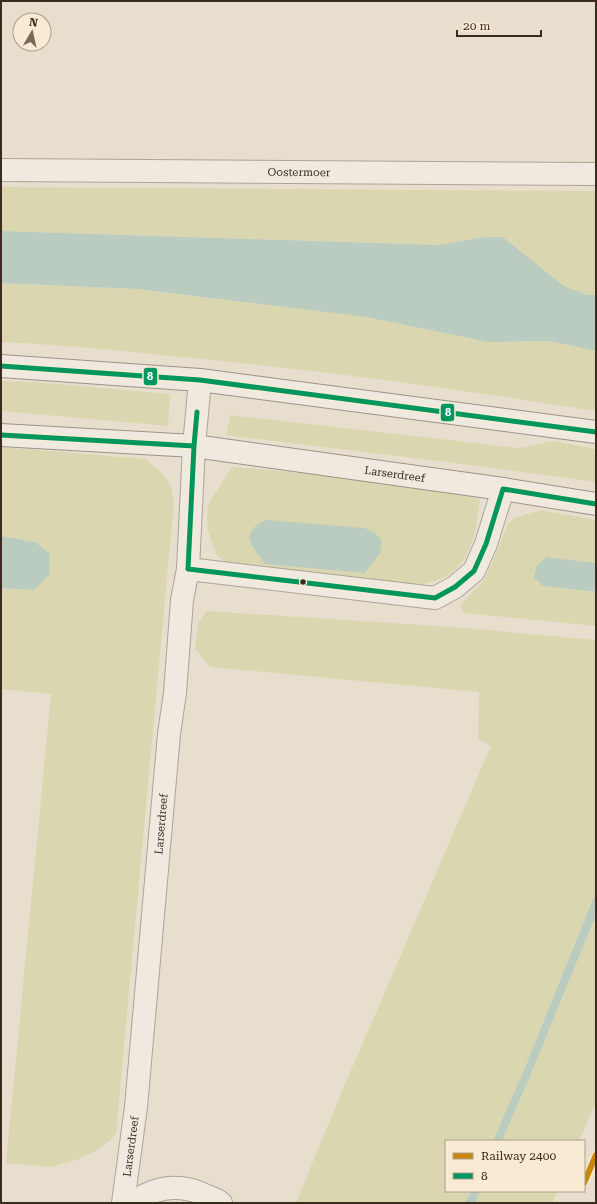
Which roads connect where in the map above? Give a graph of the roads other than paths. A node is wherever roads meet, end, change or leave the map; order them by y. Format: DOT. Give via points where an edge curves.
graph roads {
  1 [pos="1,170"];
  2 [pos="596,174"];
  3 [pos="1,366"];
  4 [pos="200,380"];
  5 [pos="596,432"];
  6 [pos="1,435"];
  7 [pos="194,446"];
  8 [pos="503,489"];
  9 [pos="596,504"];
  10 [pos="188,569"];
  11 [pos="123,1203"];
  12 [pos="132,1203"];
  13 [pos="221,1203"];
  1 -- 2 [label="street, Oostermoer"];
  3 -- 4 [label="street"];
  4 -- 5 [label="street"];
  4 -- 7 [label="street, Larserdreef"];
  6 -- 7 [label="street, Larserdreef"];
  7 -- 8 [label="street, Larserdreef"];
  7 -- 10 [label="street, Larserdreef"];
  8 -- 9 [label="street, Larserdreef"];
  8 -- 10 [label="street" via="486,544 474,571 455,588 435,598"];
  10 -- 11 [label="street, Larserdreef" via="182,600 175,694 169,734 136,1107"];
  12 -- 13 [label="street" via="144,1194 169,1188 195,1190"];
}
